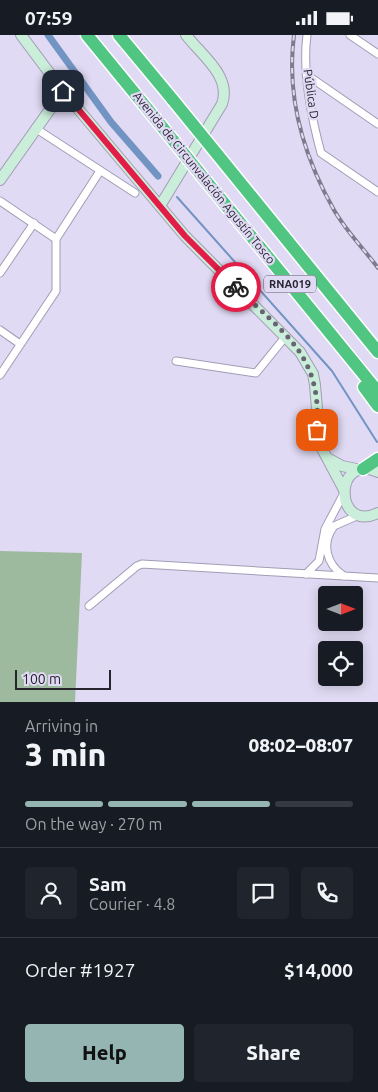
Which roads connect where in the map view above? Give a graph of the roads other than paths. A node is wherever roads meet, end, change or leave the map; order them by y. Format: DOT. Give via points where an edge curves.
graph roads {
  1 [pos="21,35"];
  2 [pos="87,35"];
  3 [pos="119,35"];
  4 [pos="307,35"];
  5 [pos="350,35"];
  6 [pos="188,36"];
  7 [pos="378,54"];
  8 [pos="307,75"];
  9 [pos="63,91"];
  10 [pos="378,123"];
  11 [pos="35,128"];
  12 [pos="100,171"];
  13 [pos="0,180"];
  14 [pos="378,192"];
  15 [pos="136,193"];
  16 [pos="0,201"];
  17 [pos="160,206"];
  18 [pos="34,223"];
  19 [pos="56,239"];
  20 [pos="0,273"];
  21 [pos="309,307"];
  22 [pos="0,330"];
  23 [pos="286,337"];
  24 [pos="20,344"];
  25 [pos="378,352"];
  26 [pos="176,361"];
  27 [pos="0,375"];
  28 [pos="378,392"];
  29 [pos="378,406"];
  30 [pos="326,457"];
  31 [pos="378,459"];
  32 [pos="362,470"];
  33 [pos="378,472"];
  34 [pos="344,492"];
  35 [pos="378,513"];
  36 [pos="362,515"];
  37 [pos="378,521"];
  38 [pos="306,574"];
  39 [pos="344,576"];
  40 [pos="378,578"];
  41 [pos="89,606"];
  1 -- 9 [label="main road"];
  2 -- 21 [label="highway, Avenida de Circunvalación Agustín Tosco / RNA019, bridge"];
  3 -- 25 [label="highway, Avenida de Circunvalación Agustín Tosco / RNA019, bridge"];
  4 -- 8 [label="street, Pública D"];
  5 -- 7 [label="street"];
  6 -- 17 [label="main road" via="220,76 226,95"];
  8 -- 10 [label="street"];
  8 -- 14 [label="street, Pública D" via="322,153"];
  9 -- 11 [label="main road"];
  9 -- 17 [label="main road"];
  11 -- 12 [label="street"];
  11 -- 13 [label="main road"];
  12 -- 15 [label="street"];
  12 -- 19 [label="street"];
  16 -- 18 [label="street"];
  17 -- 23 [label="main road" via="185,236"];
  18 -- 19 [label="street"];
  18 -- 20 [label="street"];
  19 -- 24 [label="street" via="56,291"];
  21 -- 28 [label="highway, Avenida de Circunvalación Agustín Tosco / RNA019"];
  21 -- 29 [label="highway" via="330,344"];
  22 -- 24 [label="street"];
  23 -- 26 [label="street" via="256,373"];
  23 -- 30 [label="main road" via="313,374 318,438"];
  24 -- 27 [label="street"];
  30 -- 32 [label="main road" via="342,466"];
  30 -- 34 [label="main road"];
  31 -- 32 [label="highway"];
  32 -- 33 [label="main road"];
  32 -- 34 [label="main road" via="350,476"];
  34 -- 36 [label="main road" via="348,507"];
  34 -- 38 [label="street" via="325,529 319,561"];
  35 -- 36 [label="main road"];
  36 -- 37 [label="main road"];
  36 -- 39 [label="street" via="334,526 327,540 330,562"];
  38 -- 39 [label="street"];
  38 -- 41 [label="street" via="142,564"];
  39 -- 40 [label="street"];
}
